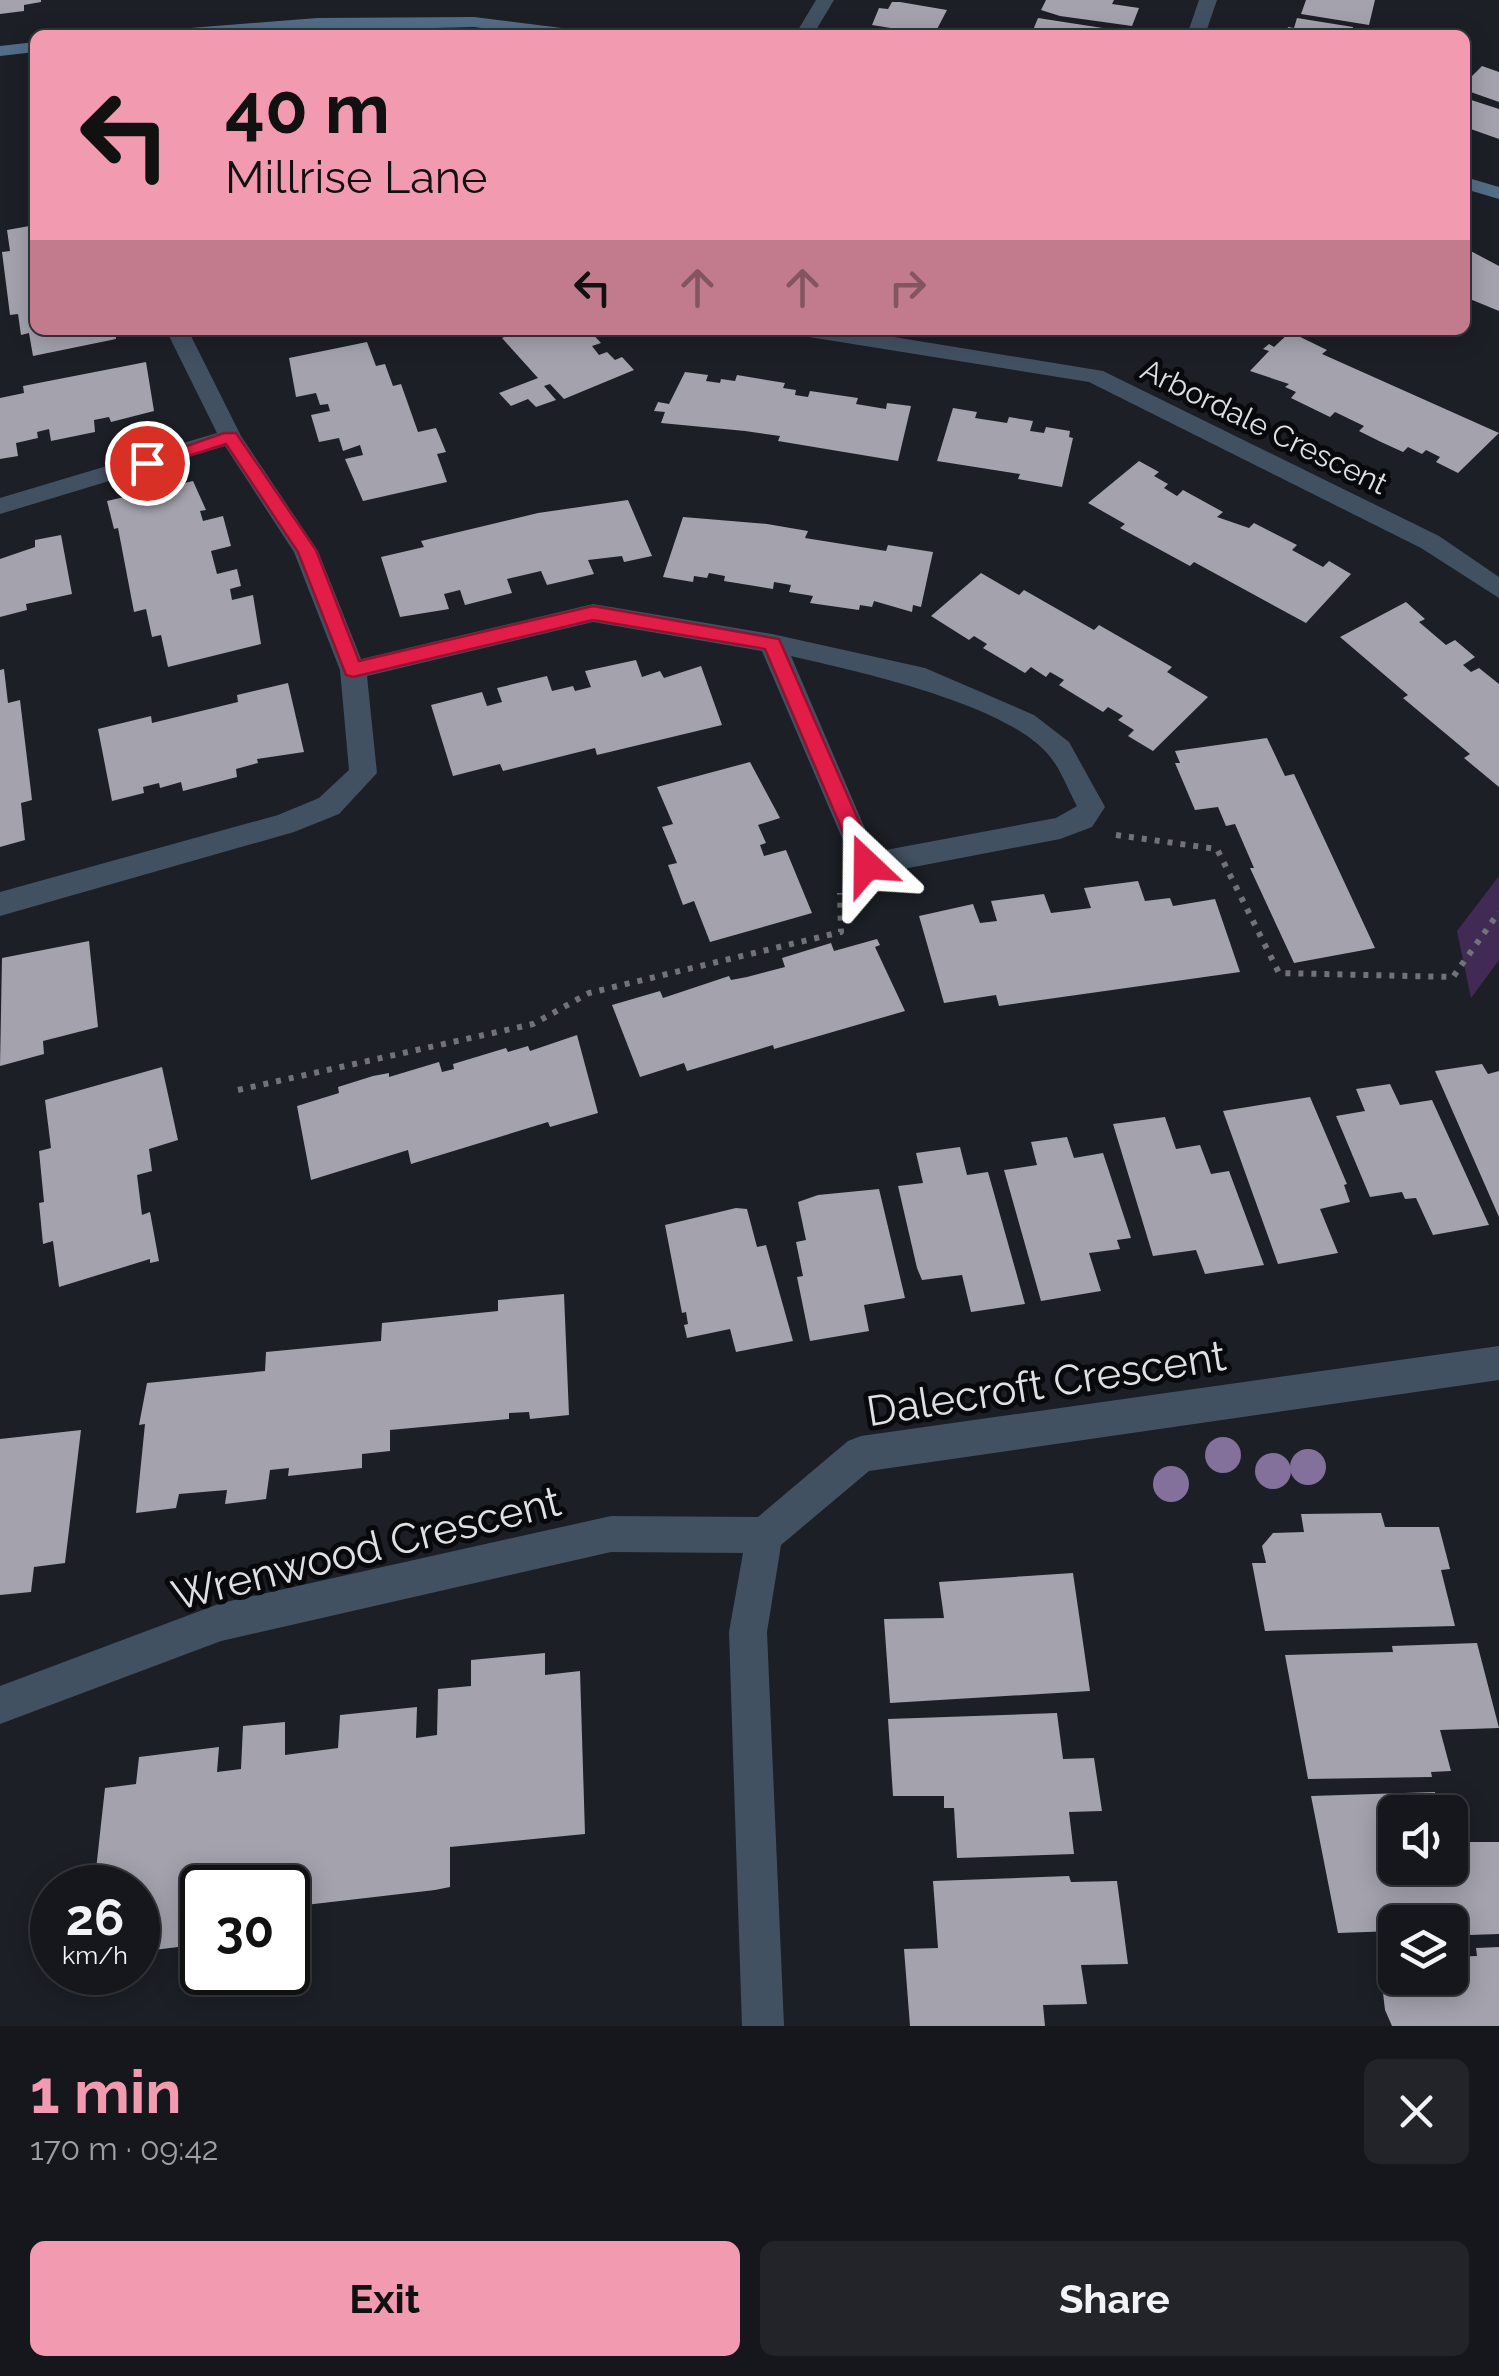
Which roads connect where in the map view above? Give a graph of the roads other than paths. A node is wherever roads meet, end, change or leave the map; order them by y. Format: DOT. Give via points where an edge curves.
graph roads {
  1 [pos="392,0"];
  2 [pos="436,0"];
  3 [pos="825,0"];
  4 [pos="1208,0"];
  5 [pos="406,23"];
  6 [pos="228,30"];
  7 [pos="538,30"];
  8 [pos="807,30"];
  9 [pos="1198,30"];
  10 [pos="30,48"];
  11 [pos="0,51"];
  12 [pos="1470,185"];
  13 [pos="1499,194"];
  14 [pos="179,335"];
  15 [pos="840,335"];
  16 [pos="230,437"];
  17 [pos="0,506"];
  18 [pos="1499,589"];
  19 [pos="772,644"];
  20 [pos="353,670"];
  21 [pos="0,904"];
  22 [pos="1499,1364"];
  23 [pos="764,1535"];
  24 [pos="0,1705"];
  25 [pos="762,2026"];
  1 -- 5 [label="street"];
  2 -- 5 [label="street"];
  3 -- 8 [label="street"];
  4 -- 9 [label="street"];
  5 -- 6 [label="street"];
  5 -- 7 [label="street"];
  10 -- 11 [label="street"];
  12 -- 13 [label="street"];
  14 -- 16 [label="street"];
  15 -- 18 [label="street, Arbordale Crescent" via="1095,376 1430,542"];
  16 -- 17 [label="street"];
  16 -- 20 [label="street" via="306,550"];
  19 -- 19 [label="street" via="867,865 1060,828 1092,807 1060,749 1026,722 916,675"];
  19 -- 20 [label="street" via="593,613"];
  20 -- 21 [label="street" via="362,773 329,806"];
  22 -- 23 [label="street, Dalecroft Crescent" via="861,1454"];
  23 -- 24 [label="street, Wrenwood Crescent" via="611,1534 220,1622"];
  23 -- 25 [label="street" via="748,1632"];
}
